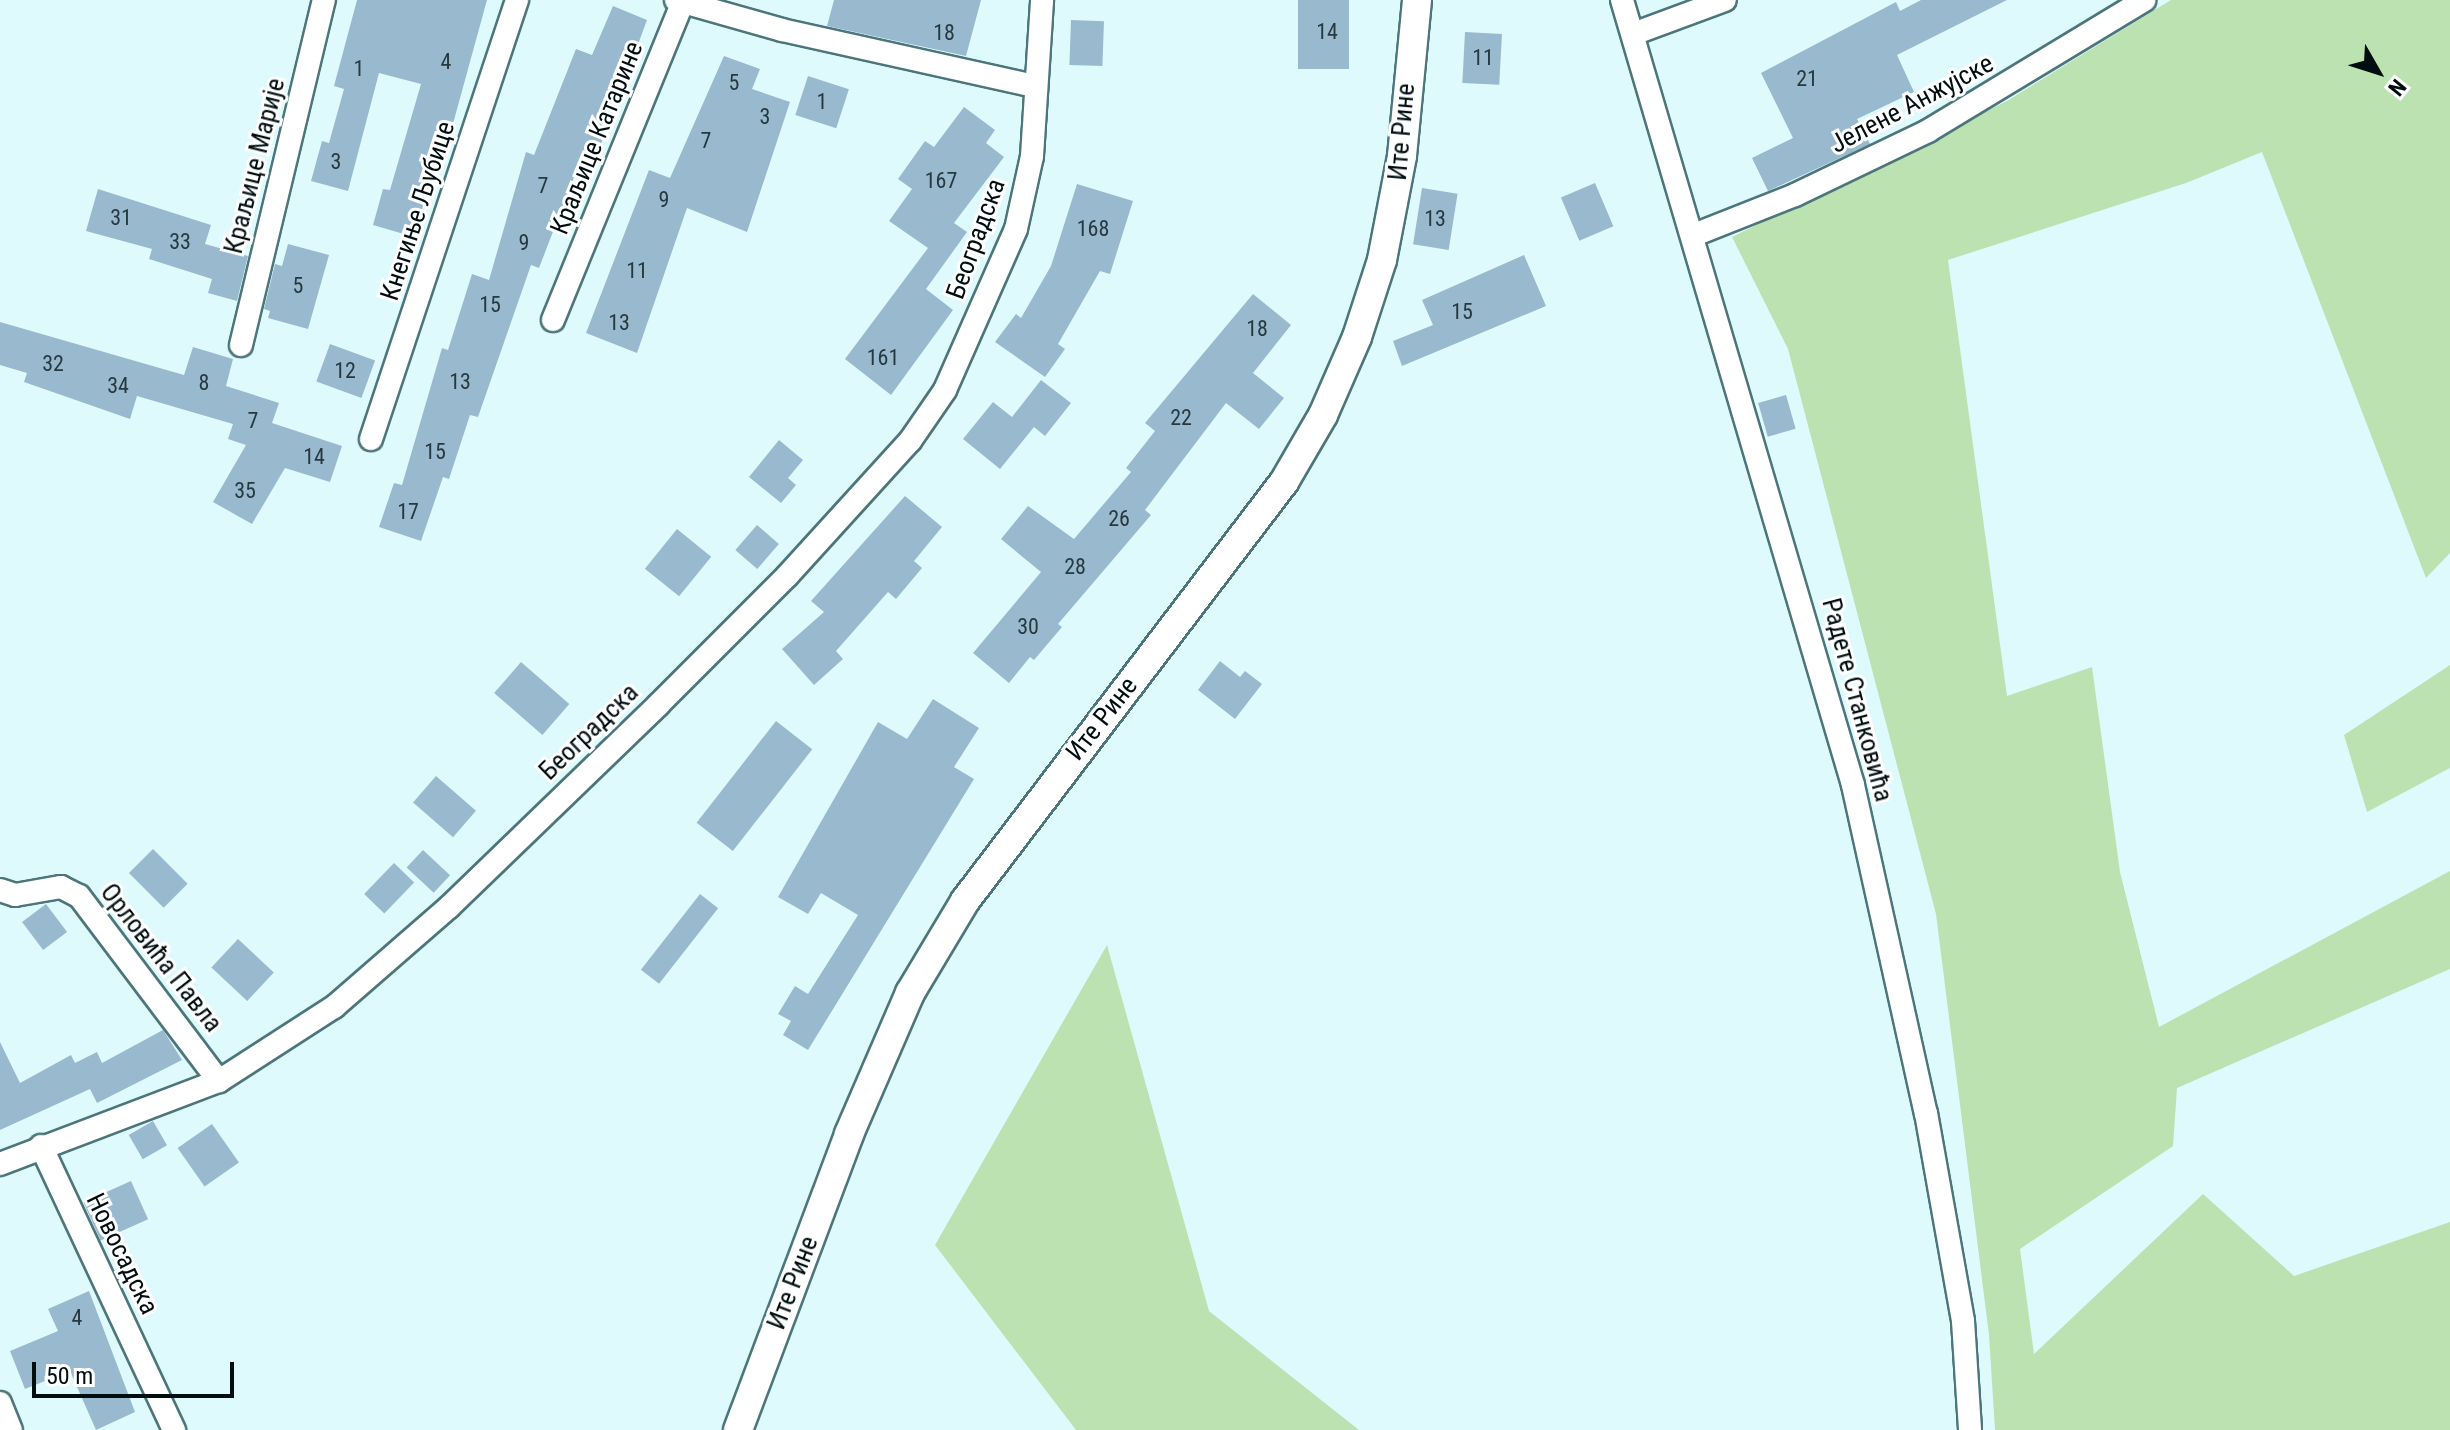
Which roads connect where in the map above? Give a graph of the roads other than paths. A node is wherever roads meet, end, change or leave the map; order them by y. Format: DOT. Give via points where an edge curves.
graph roads {
  1 [pos="324,0"];
  2 [pos="517,0"];
  3 [pos="1042,0"];
  4 [pos="1417,0"];
  5 [pos="1622,0"];
  6 [pos="1725,0"];
  7 [pos="2144,0"];
  8 [pos="679,1"];
  9 [pos="1633,34"];
  10 [pos="1035,86"];
  11 [pos="1694,235"];
  12 [pos="553,320"];
  13 [pos="241,345"];
  14 [pos="371,439"];
  15 [pos="0,890"];
  16 [pos="219,1081"];
  17 [pos="41,1146"];
  18 [pos="0,1164"];
  19 [pos="0,1403"];
  20 [pos="11,1430"];
  21 [pos="174,1430"];
  22 [pos="738,1430"];
  23 [pos="1970,1430"];
  1 -- 13 [label="street, Краљице Марије"];
  2 -- 14 [label="street, Кнегиње Љубице"];
  3 -- 10 [label="street, Београдска"];
  4 -- 22 [label="street, Ите Рине" via="1402,156 1382,260 1357,337 1323,415 1284,482 965,901 910,993 849,1134"];
  5 -- 9 [label="street, Радете Станковића"];
  6 -- 9 [label="street"];
  7 -- 11 [label="street, Јелене Анжујске" via="1928,131 1795,195"];
  8 -- 10 [label="street, Краљице Катарине" via="782,30"];
  8 -- 12 [label="street, Краљице Катарине"];
  9 -- 11 [label="street, Радете Станковића"];
  10 -- 16 [label="street, Београдска" via="1032,156 1016,229 945,390 910,441 787,576 449,907 334,1007"];
  11 -- 23 [label="street, Радете Станковића" via="1853,785 1886,926 1963,1321"];
  15 -- 16 [label="street, Орловића Павла" via="15,895 61,887 79,896"];
  16 -- 17 [label="street, Београдска"];
  17 -- 18 [label="street, Београдска"];
  17 -- 21 [label="street, Новосадска"];
  19 -- 20 [label="street"];
}
